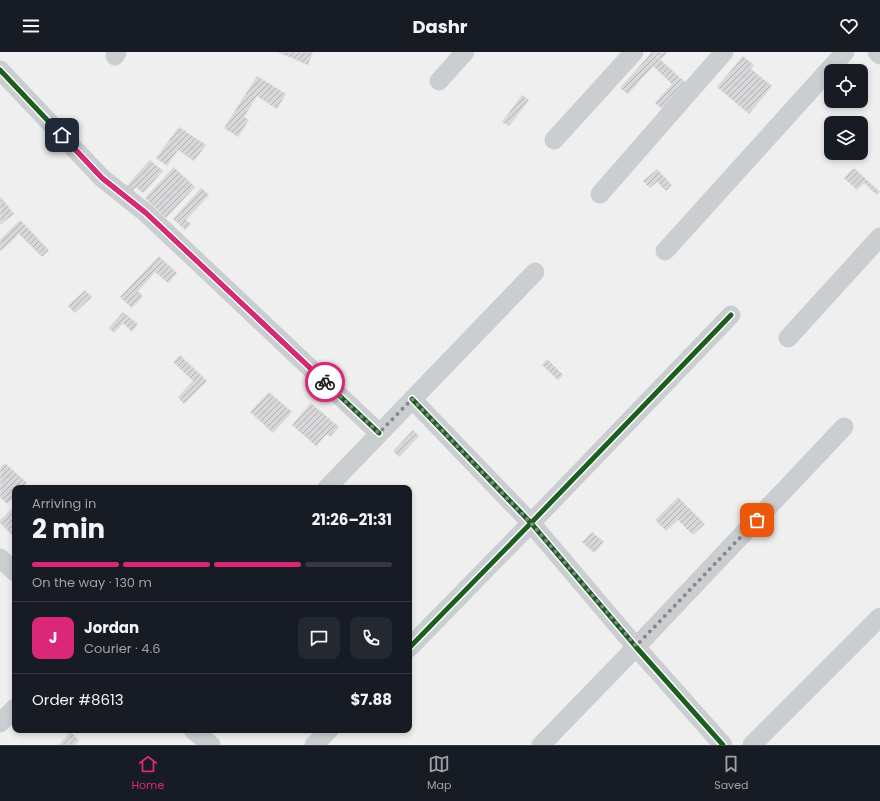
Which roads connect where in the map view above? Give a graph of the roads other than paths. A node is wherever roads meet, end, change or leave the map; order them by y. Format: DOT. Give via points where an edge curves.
graph roads {
  1 [pos="465,52"];
  2 [pos="634,52"];
  3 [pos="724,52"];
  4 [pos="845,52"];
  5 [pos="877,52"];
  6 [pos="880,55"];
  7 [pos="0,70"];
  8 [pos="438,81"];
  9 [pos="554,140"];
  10 [pos="600,194"];
  11 [pos="880,238"];
  12 [pos="665,251"];
  13 [pos="535,272"];
  14 [pos="732,315"];
  15 [pos="788,338"];
  16 [pos="412,399"];
  17 [pos="844,427"];
  18 [pos="379,433"];
  19 [pos="330,485"];
  20 [pos="531,523"];
  21 [pos="0,558"];
  22 [pos="12,569"];
  23 [pos="880,616"];
  24 [pos="412,645"];
  25 [pos="636,646"];
  26 [pos="12,711"];
  27 [pos="0,723"];
  28 [pos="197,733"];
  29 [pos="326,733"];
  30 [pos="211,745"];
  31 [pos="314,745"];
  32 [pos="541,745"];
  33 [pos="723,745"];
  34 [pos="752,745"];
  1 -- 8 [label="street"];
  2 -- 9 [label="street"];
  3 -- 10 [label="street"];
  4 -- 12 [label="street"];
  5 -- 6 [label="street"];
  7 -- 18 [label="street" via="102,178 146,213"];
  11 -- 15 [label="street"];
  13 -- 16 [label="street"];
  14 -- 20 [label="street"];
  16 -- 18 [label="street"];
  16 -- 20 [label="street"];
  17 -- 25 [label="street"];
  18 -- 19 [label="street"];
  20 -- 24 [label="street"];
  20 -- 25 [label="street"];
  21 -- 22 [label="street"];
  23 -- 34 [label="street"];
  25 -- 32 [label="street"];
  25 -- 33 [label="street"];
  26 -- 27 [label="street"];
  28 -- 30 [label="street"];
  29 -- 31 [label="street"];
}
